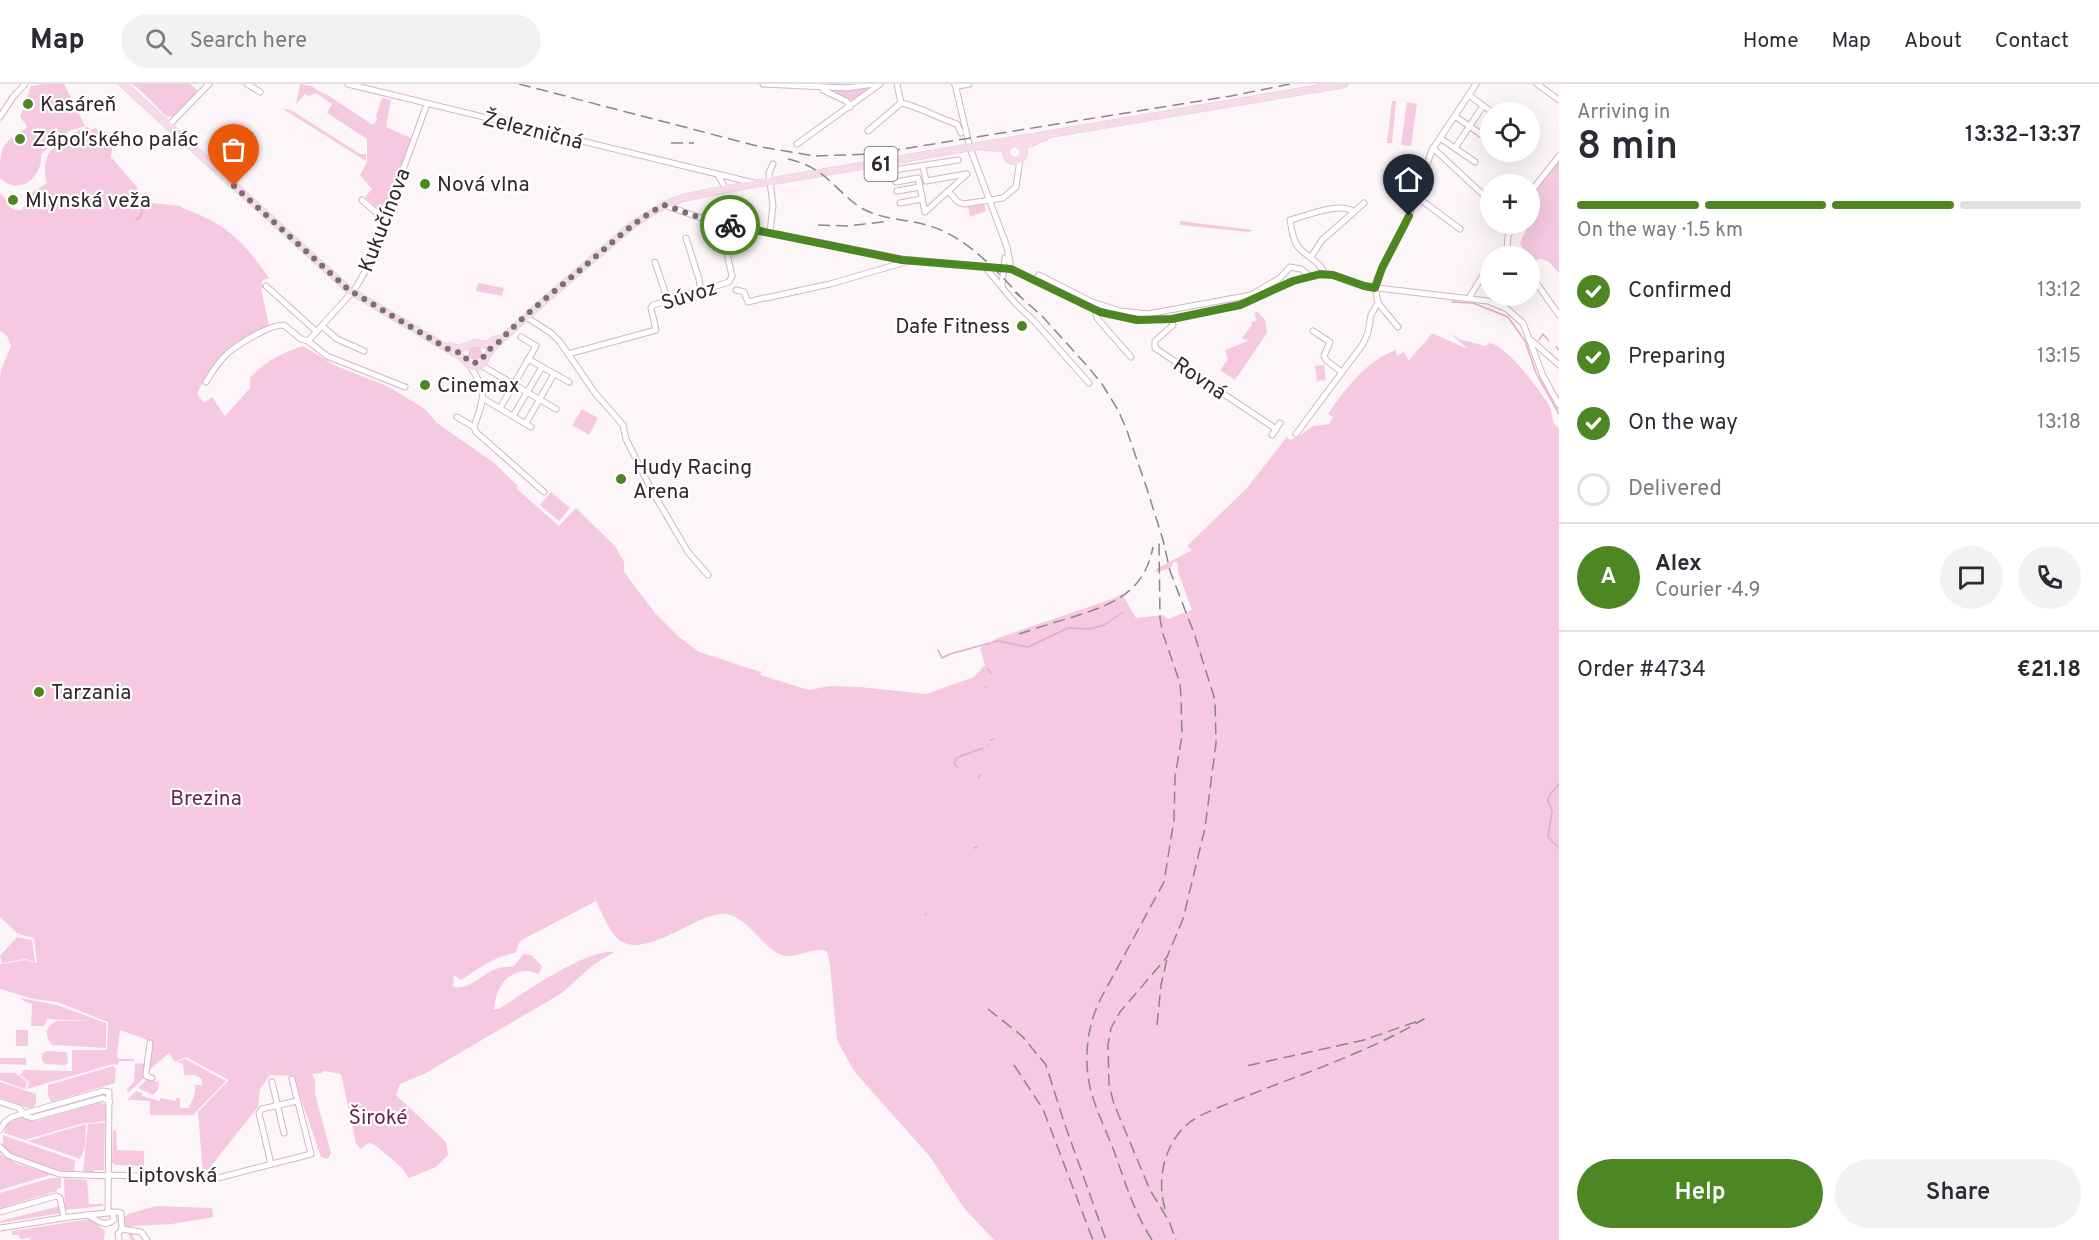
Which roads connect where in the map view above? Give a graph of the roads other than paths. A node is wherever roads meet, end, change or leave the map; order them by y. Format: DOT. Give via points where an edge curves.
graph roads {
  1 [pos="25,84"];
  2 [pos="123,84"];
  3 [pos="209,84"];
  4 [pos="247,84"];
  5 [pos="260,84"];
  6 [pos="348,84"];
  7 [pos="763,84"];
  8 [pos="779,84"];
  9 [pos="880,84"];
  10 [pos="897,84"];
  11 [pos="955,84"];
  12 [pos="969,84"];
  13 [pos="1344,84"];
  14 [pos="1476,84"];
  15 [pos="1537,84"];
  16 [pos="870,85"];
  17 [pos="816,87"];
  18 [pos="870,93"];
  19 [pos="1470,96"];
  20 [pos="1559,100"];
  21 [pos="427,104"];
  22 [pos="901,104"];
  23 [pos="1480,104"];
  24 [pos="850,107"];
  25 [pos="1480,111"];
  26 [pos="0,117"];
  27 [pos="1456,117"];
  28 [pos="168,126"];
  29 [pos="1470,127"];
  30 [pos="868,131"];
  31 [pos="961,133"];
  32 [pos="1056,133"];
  33 [pos="1480,134"];
  34 [pos="1440,138"];
  35 [pos="797,144"];
  36 [pos="973,147"];
  37 [pos="1433,148"];
  38 [pos="1455,148"];
  39 [pos="1006,151"];
  40 [pos="1021,152"];
  41 [pos="1559,156"];
  42 [pos="958,160"];
  43 [pos="1012,161"];
  44 [pos="1475,162"];
  45 [pos="773,164"];
  46 [pos="923,166"];
  47 [pos="894,170"];
  48 [pos="1018,170"];
  49 [pos="718,175"];
  50 [pos="955,176"];
  51 [pos="1540,180"];
  52 [pos="769,182"];
  53 [pos="896,182"];
  54 [pos="755,184"];
  55 [pos="955,186"];
  56 [pos="920,187"];
  57 [pos="726,189"];
  58 [pos="897,191"];
  59 [pos="949,192"];
  60 [pos="1480,192"];
  61 [pos="1417,197"];
  62 [pos="922,199"];
  63 [pos="362,200"];
  64 [pos="989,200"];
  65 [pos="900,203"];
  66 [pos="1364,203"];
  67 [pos="664,205"];
  68 [pos="1354,212"];
  69 [pos="385,220"];
  70 [pos="720,223"];
  71 [pos="1460,229"];
  72 [pos="770,232"];
  73 [pos="686,238"];
  74 [pos="1007,247"];
  75 [pos="1311,257"];
  76 [pos="1005,258"];
  77 [pos="910,261"];
  78 [pos="656,262"];
  79 [pos="986,267"];
  80 [pos="993,267"];
  81 [pos="1008,268"];
  82 [pos="1325,274"];
  83 [pos="1310,276"];
  84 [pos="1280,278"];
  85 [pos="731,280"];
  86 [pos="1480,281"];
  87 [pos="1002,285"];
  88 [pos="1284,285"];
  89 [pos="266,286"];
  90 [pos="1375,288"];
  91 [pos="1540,288"];
  92 [pos="1266,291"];
  93 [pos="352,292"];
  94 [pos="701,292"];
  95 [pos="668,301"];
  96 [pos="1468,301"];
  97 [pos="1239,302"];
  98 [pos="1378,303"];
  99 [pos="1207,305"];
  100 [pos="1092,306"];
  101 [pos="1178,310"];
  102 [pos="1209,312"];
  103 [pos="1559,315"];
  104 [pos="526,317"];
  105 [pos="1148,317"];
  106 [pos="1179,317"];
  107 [pos="1172,319"];
  108 [pos="322,326"];
  109 [pos="1398,327"];
  110 [pos="1313,331"];
  111 [pos="317,332"];
  112 [pos="521,337"];
  113 [pos="500,340"];
  114 [pos="1531,340"];
  115 [pos="308,341"];
  116 [pos="478,342"];
  117 [pos="447,346"];
  118 [pos="364,351"];
  119 [pos="464,354"];
  120 [pos="568,354"];
  121 [pos="484,356"];
  122 [pos="1131,357"];
  123 [pos="528,359"];
  124 [pos="1559,364"];
  125 [pos="542,367"];
  126 [pos="478,369"];
  127 [pos="1342,372"];
  128 [pos="554,374"];
  129 [pos="206,382"];
  130 [pos="568,382"];
  131 [pos="1089,383"];
  132 [pos="514,384"];
  133 [pos="405,387"];
  134 [pos="526,392"];
  135 [pos="484,399"];
  136 [pos="540,400"];
  137 [pos="1559,405"];
  138 [pos="500,408"];
  139 [pos="556,409"];
  140 [pos="513,416"];
  141 [pos="457,417"];
  142 [pos="474,427"];
  143 [pos="1296,434"];
  144 [pos="1272,435"];
  145 [pos="544,492"];
  146 [pos="708,575"];
  147 [pos="150,1043"];
  148 [pos="152,1078"];
  149 [pos="292,1079"];
  150 [pos="272,1082"];
  151 [pos="297,1101"];
  152 [pos="0,1102"];
  153 [pos="278,1105"];
  154 [pos="24,1113"];
  155 [pos="0,1130"];
  156 [pos="284,1133"];
  157 [pos="0,1147"];
  158 [pos="271,1164"];
  159 [pos="109,1176"];
  160 [pos="0,1212"];
  161 [pos="110,1213"];
  162 [pos="88,1215"];
  163 [pos="64,1218"];
  164 [pos="0,1228"];
  165 [pos="122,1229"];
  166 [pos="119,1240"];
  167 [pos="147,1240"];
  1 -- 26 [label="street"];
  2 -- 28 [label="main road, 61"];
  3 -- 28 [label="street"];
  4 -- 5 [label="street" via="260,94"];
  6 -- 21 [label="street, Železničná"];
  7 -- 8 [label="street"];
  8 -- 17 [label="street"];
  9 -- 18 [label="street"];
  10 -- 22 [label="street"];
  11 -- 12 [label="street"];
  11 -- 64 [label="street" via="973,157"];
  13 -- 32 [label="main road, 61"];
  14 -- 19 [label="street"];
  15 -- 20 [label="street"];
  16 -- 17 [label="street"];
  16 -- 18 [label="street"];
  17 -- 24 [label="street" via="846,100"];
  18 -- 24 [label="street"];
  19 -- 23 [label="street"];
  19 -- 27 [label="street"];
  21 -- 49 [label="street, Železničná"];
  21 -- 69 [label="street, Kukučínova"];
  22 -- 30 [label="street"];
  22 -- 31 [label="street" via="916,106 957,124"];
  24 -- 35 [label="street"];
  25 -- 29 [label="street"];
  27 -- 29 [label="street"];
  27 -- 34 [label="street"];
  28 -- 93 [label="main road, 61"];
  29 -- 33 [label="street"];
  29 -- 38 [label="street"];
  32 -- 36 [label="main road, 61"];
  32 -- 40 [label="main road, 61" via="1031,143"];
  34 -- 37 [label="street"];
  34 -- 38 [label="street"];
  36 -- 39 [label="main road, 61"];
  36 -- 52 [label="main road, 61"];
  37 -- 60 [label="street"];
  37 -- 61 [label="street"];
  38 -- 44 [label="street"];
  39 -- 40 [label="main road, 61" via="1013,143"];
  39 -- 43 [label="main road"];
  40 -- 43 [label="main road, 61"];
  40 -- 48 [label="street"];
  41 -- 51 [label="street"];
  42 -- 46 [label="street"];
  43 -- 48 [label="street"];
  45 -- 52 [label="street"];
  46 -- 47 [label="street"];
  46 -- 50 [label="street" via="926,181"];
  48 -- 64 [label="street" via="1018,182 1012,191 1003,198"];
  49 -- 54 [label="street, Železničná"];
  49 -- 57 [label="street"];
  50 -- 55 [label="street"];
  50 -- 55 [label="street" via="967,174"];
  52 -- 54 [label="main road, 61"];
  52 -- 72 [label="street"];
  53 -- 56 [label="street" via="918,178"];
  54 -- 57 [label="main road, 61"];
  55 -- 59 [label="street"];
  56 -- 58 [label="street"];
  56 -- 62 [label="street"];
  57 -- 67 [label="main road, 61"];
  59 -- 62 [label="street" via="925,214"];
  59 -- 64 [label="street" via="961,204"];
  61 -- 71 [label="street"];
  61 -- 90 [label="street"];
  62 -- 65 [label="street"];
  63 -- 69 [label="street"];
  64 -- 74 [label="street"];
  66 -- 68 [label="street"];
  67 -- 70 [label="street"];
  67 -- 104 [label="main road, 61" via="631,226"];
  68 -- 75 [label="street" via="1322,240"];
  68 -- 75 [label="street" via="1338,207 1290,220 1299,249"];
  69 -- 93 [label="street, Kukučínova" via="367,268"];
  70 -- 72 [label="street"];
  70 -- 85 [label="street, Súvoz"];
  72 -- 77 [label="street"];
  73 -- 94 [label="street"];
  74 -- 76 [label="street"];
  74 -- 81 [label="street"];
  75 -- 82 [label="street"];
  76 -- 80 [label="street"];
  76 -- 81 [label="street"];
  77 -- 79 [label="street"];
  77 -- 85 [label="street, Súvoz" via="748,303 744,292 736,292"];
  78 -- 95 [label="street"];
  79 -- 80 [label="street"];
  79 -- 87 [label="street"];
  80 -- 81 [label="street"];
  81 -- 87 [label="street"];
  81 -- 100 [label="street"];
  82 -- 83 [label="street"];
  82 -- 90 [label="street"];
  83 -- 84 [label="street" via="1292,266"];
  83 -- 88 [label="street"];
  84 -- 88 [label="street"];
  84 -- 92 [label="street"];
  85 -- 94 [label="street, Súvoz"];
  86 -- 96 [label="street"];
  87 -- 131 [label="street"];
  88 -- 92 [label="street"];
  89 -- 111 [label="street"];
  90 -- 96 [label="street"];
  90 -- 98 [label="street"];
  91 -- 103 [label="street"];
  92 -- 97 [label="street"];
  93 -- 108 [label="street, Kukučínova"];
  93 -- 117 [label="main road, 61"];
  94 -- 95 [label="street, Súvoz"];
  95 -- 120 [label="street, Súvoz" via="651,308 656,330"];
  96 -- 114 [label="street" via="1493,302 1507,309 1523,324"];
  97 -- 99 [label="street"];
  97 -- 102 [label="street"];
  98 -- 109 [label="street"];
  98 -- 127 [label="street" via="1363,344"];
  99 -- 101 [label="street"];
  99 -- 102 [label="street"];
  100 -- 105 [label="street"];
  100 -- 122 [label="street" via="1097,318"];
  101 -- 105 [label="street"];
  101 -- 106 [label="street"];
  102 -- 106 [label="street"];
  104 -- 113 [label="main road, 61"];
  104 -- 120 [label="street" via="554,336"];
  105 -- 107 [label="street"];
  106 -- 107 [label="street"];
  107 -- 144 [label="street, Rovná" via="1173,325 1155,341 1155,348 1278,426"];
  108 -- 111 [label="street, Kukučínova"];
  108 -- 118 [label="street" via="337,339"];
  110 -- 127 [label="street" via="1330,342 1324,356"];
  111 -- 115 [label="street, Kukučínova"];
  112 -- 123 [label="street" via="536,346"];
  113 -- 116 [label="main road, 61" via="490,345"];
  113 -- 121 [label="main road, 61"];
  113 -- 126 [label="main road, 61"];
  114 -- 124 [label="street"];
  114 -- 137 [label="street" via="1543,376"];
  115 -- 129 [label="street" via="284,325 271,327 228,351"];
  115 -- 133 [label="street" via="327,356"];
  116 -- 117 [label="main road, 61" via="470,339 458,346"];
  116 -- 119 [label="main road, 61"];
  116 -- 121 [label="main road"];
  117 -- 119 [label="main road, 61"];
  119 -- 126 [label="main road, 61"];
  120 -- 146 [label="street" via="623,425 651,489 688,552"];
  121 -- 126 [label="main road, 61"];
  123 -- 125 [label="street"];
  123 -- 132 [label="street"];
  125 -- 128 [label="street"];
  125 -- 134 [label="street"];
  126 -- 132 [label="street"];
  126 -- 135 [label="street"];
  127 -- 143 [label="street"];
  128 -- 130 [label="street"];
  128 -- 136 [label="street"];
  132 -- 134 [label="street"];
  132 -- 138 [label="street"];
  134 -- 136 [label="street"];
  134 -- 140 [label="street"];
  135 -- 138 [label="street"];
  135 -- 142 [label="street"];
  136 -- 139 [label="street"];
  136 -- 140 [label="street" via="529,425"];
  138 -- 140 [label="street"];
  141 -- 142 [label="street"];
  142 -- 145 [label="street"];
  147 -- 148 [label="street" via="146,1076"];
  149 -- 151 [label="street, Liptovská"];
  150 -- 153 [label="street"];
  151 -- 153 [label="street"];
  151 -- 158 [label="street, Liptovská" via="311,1154"];
  152 -- 154 [label="street"];
  153 -- 156 [label="street"];
  153 -- 158 [label="street" via="258,1113"];
  154 -- 155 [label="street" via="8,1119"];
  154 -- 159 [label="street, Liptovská" via="109,1092"];
  157 -- 159 [label="street" via="9,1156 62,1174"];
  158 -- 159 [label="street, Liptovská" via="214,1179"];
  159 -- 161 [label="street, Liptovská"];
  160 -- 163 [label="street" via="56,1196 60,1198"];
  161 -- 162 [label="street"];
  161 -- 162 [label="street" via="114,1220 107,1223"];
  161 -- 165 [label="street" via="121,1213"];
  162 -- 163 [label="street"];
  163 -- 164 [label="street"];
  165 -- 166 [label="street"];
  165 -- 167 [label="street" via="141,1232"];
}
